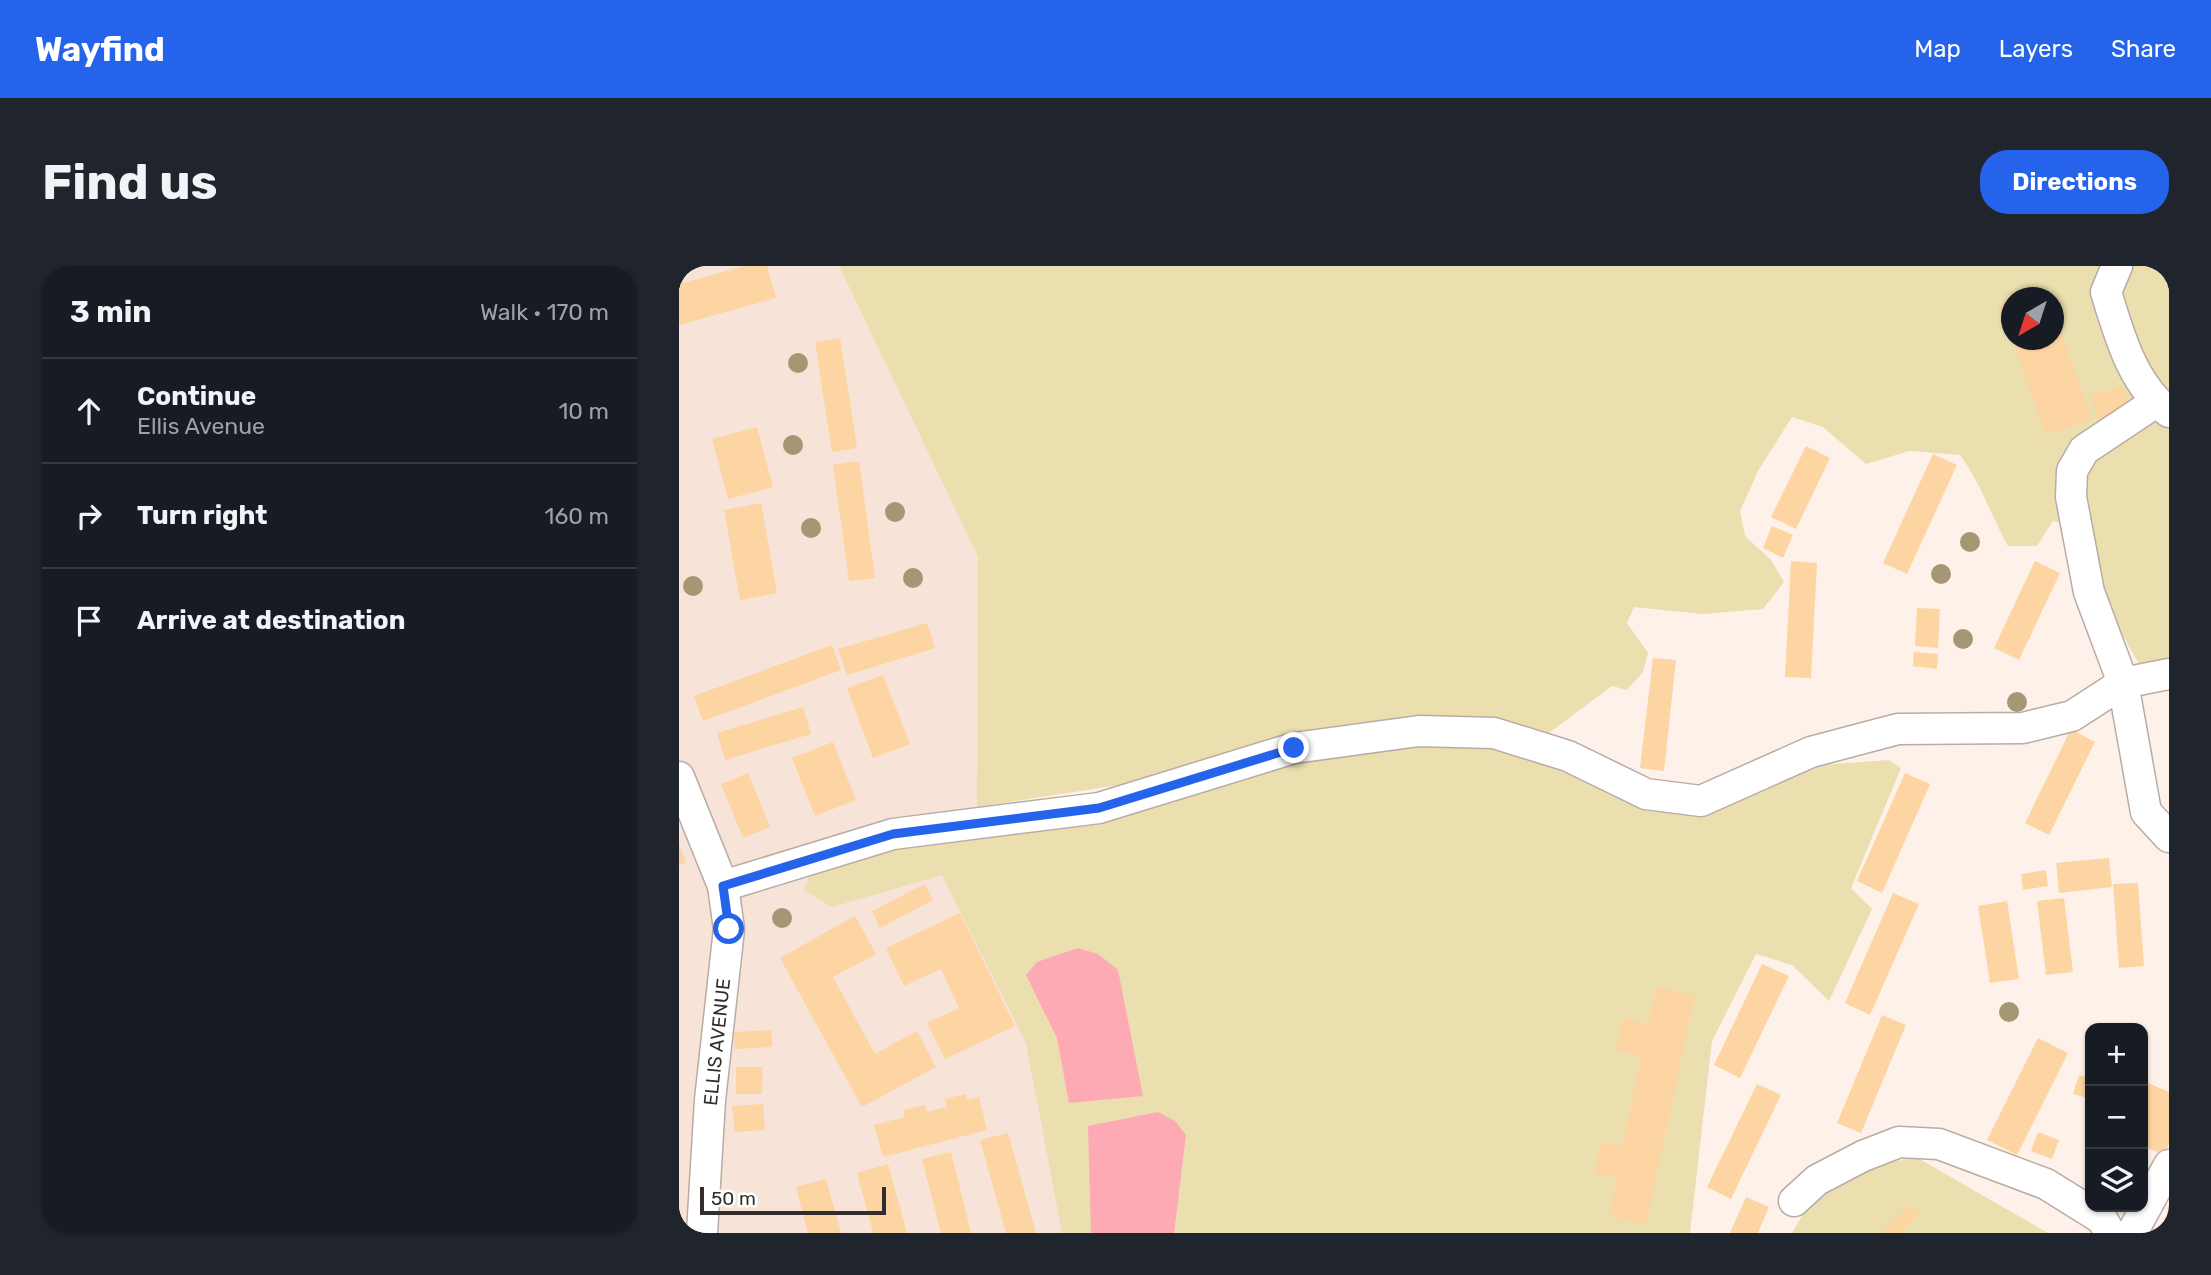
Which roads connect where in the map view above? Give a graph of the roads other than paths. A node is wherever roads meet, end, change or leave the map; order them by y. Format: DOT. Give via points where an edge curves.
graph roads {
  1 [pos="2117,266"];
  2 [pos="2162,407"];
  3 [pos="2169,674"];
  4 [pos="2123,683"];
  5 [pos="679,777"];
  6 [pos="2169,837"];
  7 [pos="723,886"];
  8 [pos="2169,1165"];
  9 [pos="1794,1200"];
  10 [pos="702,1233"];
  11 [pos="2110,1233"];
  12 [pos="2132,1233"];
  1 -- 2 [label="street" via="2106,292 2123,348"];
  2 -- 4 [label="street" via="2084,450 2072,471 2071,497 2089,592"];
  3 -- 4 [label="street"];
  4 -- 6 [label="street" via="2146,812"];
  4 -- 7 [label="street" via="2072,716 2023,727 1898,729 1811,751 1701,801 1646,794 1568,756 1494,733 1419,731 1294,748 1099,808 893,834"];
  5 -- 7 [label="street, ELLIS AVENUE"];
  7 -- 10 [label="street, ELLIS AVENUE" via="729,929 710,1100"];
  8 -- 12 [label="street"];
  9 -- 11 [label="street" via="1817,1180 1899,1142 1939,1144 2046,1184 2102,1219"];
}
